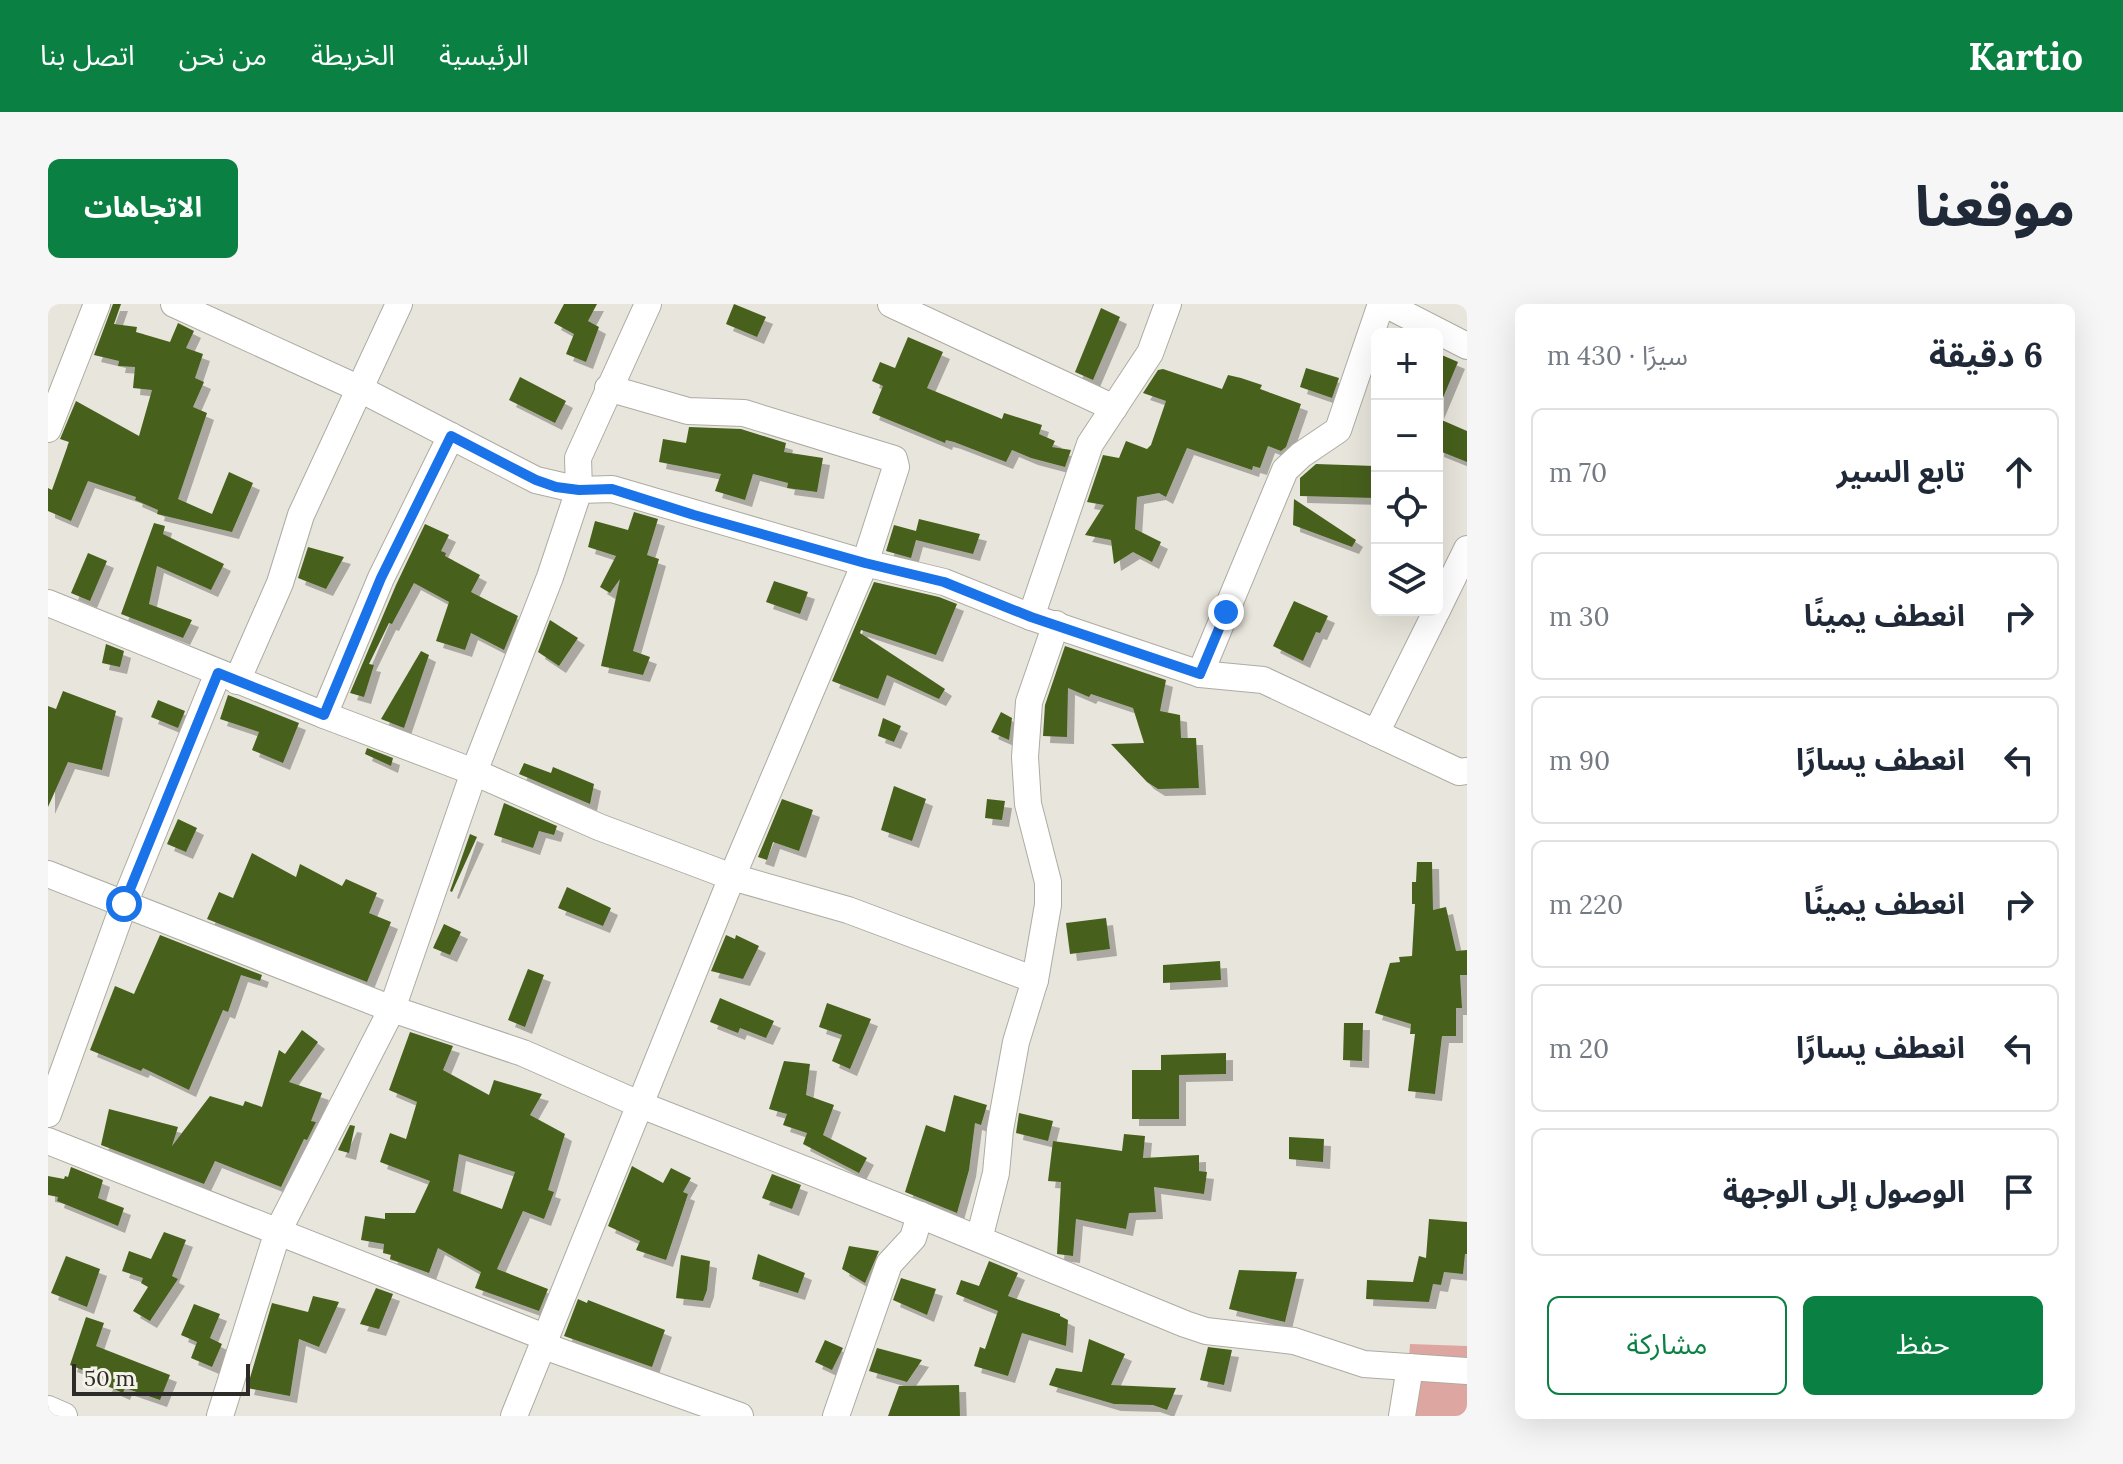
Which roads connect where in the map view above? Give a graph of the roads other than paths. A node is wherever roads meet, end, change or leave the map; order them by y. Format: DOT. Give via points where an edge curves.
graph roads {
  1 [pos="97,304"];
  2 [pos="174,304"];
  3 [pos="399,304"];
  4 [pos="648,304"];
  5 [pos="891,304"];
  6 [pos="1168,304"];
  7 [pos="1383,304"];
  8 [pos="1467,346"];
  9 [pos="608,388"];
  10 [pos="360,389"];
  11 [pos="1114,408"];
  12 [pos="48,429"];
  13 [pos="451,436"];
  14 [pos="579,490"];
  15 [pos="1467,549"];
  16 [pos="865,563"];
  17 [pos="1443,598"];
  18 [pos="48,603"];
  19 [pos="1434,616"];
  20 [pos="1043,620"];
  21 [pos="1200,674"];
  22 [pos="228,677"];
  23 [pos="324,715"];
  24 [pos="1376,733"];
  25 [pos="1467,771"];
  26 [pos="474,772"];
  27 [pos="48,874"];
  28 [pos="732,877"];
  29 [pos="124,904"];
  30 [pos="1035,980"];
  31 [pos="392,1009"];
  32 [pos="641,1105"];
  33 [pos="48,1114"];
  34 [pos="48,1141"];
  35 [pos="920,1215"];
  36 [pos="278,1231"];
  37 [pos="979,1239"];
  38 [pos="545,1342"];
  39 [pos="1410,1367"];
  40 [pos="1467,1371"];
  41 [pos="48,1409"];
  42 [pos="64,1416"];
  43 [pos="220,1416"];
  44 [pos="514,1416"];
  45 [pos="740,1416"];
  46 [pos="836,1416"];
  47 [pos="1402,1416"];
  1 -- 12 [label="street"];
  2 -- 10 [label="street"];
  3 -- 10 [label="street"];
  4 -- 9 [label="street"];
  5 -- 11 [label="street"];
  6 -- 11 [label="street" via="1150,353"];
  7 -- 8 [label="street"];
  7 -- 21 [label="street" via="1338,430 1285,470"];
  9 -- 14 [label="street" via="578,458"];
  9 -- 16 [label="street" via="688,411 744,413 894,459 896,467"];
  10 -- 13 [label="street"];
  10 -- 22 [label="street" via="301,515 280,583"];
  11 -- 20 [label="street" via="1090,444"];
  13 -- 14 [label="street" via="536,480"];
  13 -- 23 [label="street" via="381,578"];
  14 -- 16 [label="street" via="612,489"];
  14 -- 26 [label="street"];
  15 -- 17 [label="street"];
  16 -- 20 [label="street" via="944,582"];
  16 -- 28 [label="street"];
  18 -- 22 [label="street"];
  19 -- 24 [label="street"];
  20 -- 21 [label="street"];
  20 -- 30 [label="street" via="1025,757 1028,804 1048,882"];
  21 -- 24 [label="street" via="1263,680"];
  22 -- 23 [label="street"];
  22 -- 29 [label="street"];
  23 -- 26 [label="street"];
  24 -- 25 [label="street" via="1459,772"];
  26 -- 28 [label="street"];
  26 -- 31 [label="street"];
  27 -- 29 [label="street"];
  28 -- 30 [label="street" via="848,910"];
  28 -- 32 [label="street"];
  29 -- 31 [label="street"];
  29 -- 33 [label="street"];
  30 -- 37 [label="street" via="1016,1042 996,1173"];
  31 -- 32 [label="street" via="523,1053"];
  31 -- 36 [label="street"];
  32 -- 35 [label="street"];
  32 -- 38 [label="street"];
  34 -- 36 [label="street"];
  35 -- 37 [label="street"];
  35 -- 46 [label="street" via="913,1238 889,1264"];
  36 -- 38 [label="street"];
  36 -- 43 [label="street"];
  37 -- 39 [label="street" via="1206,1331 1294,1341 1364,1364"];
  38 -- 44 [label="street"];
  38 -- 45 [label="street"];
  39 -- 40 [label="street"];
  39 -- 47 [label="street"];
  41 -- 42 [label="street"];
}
